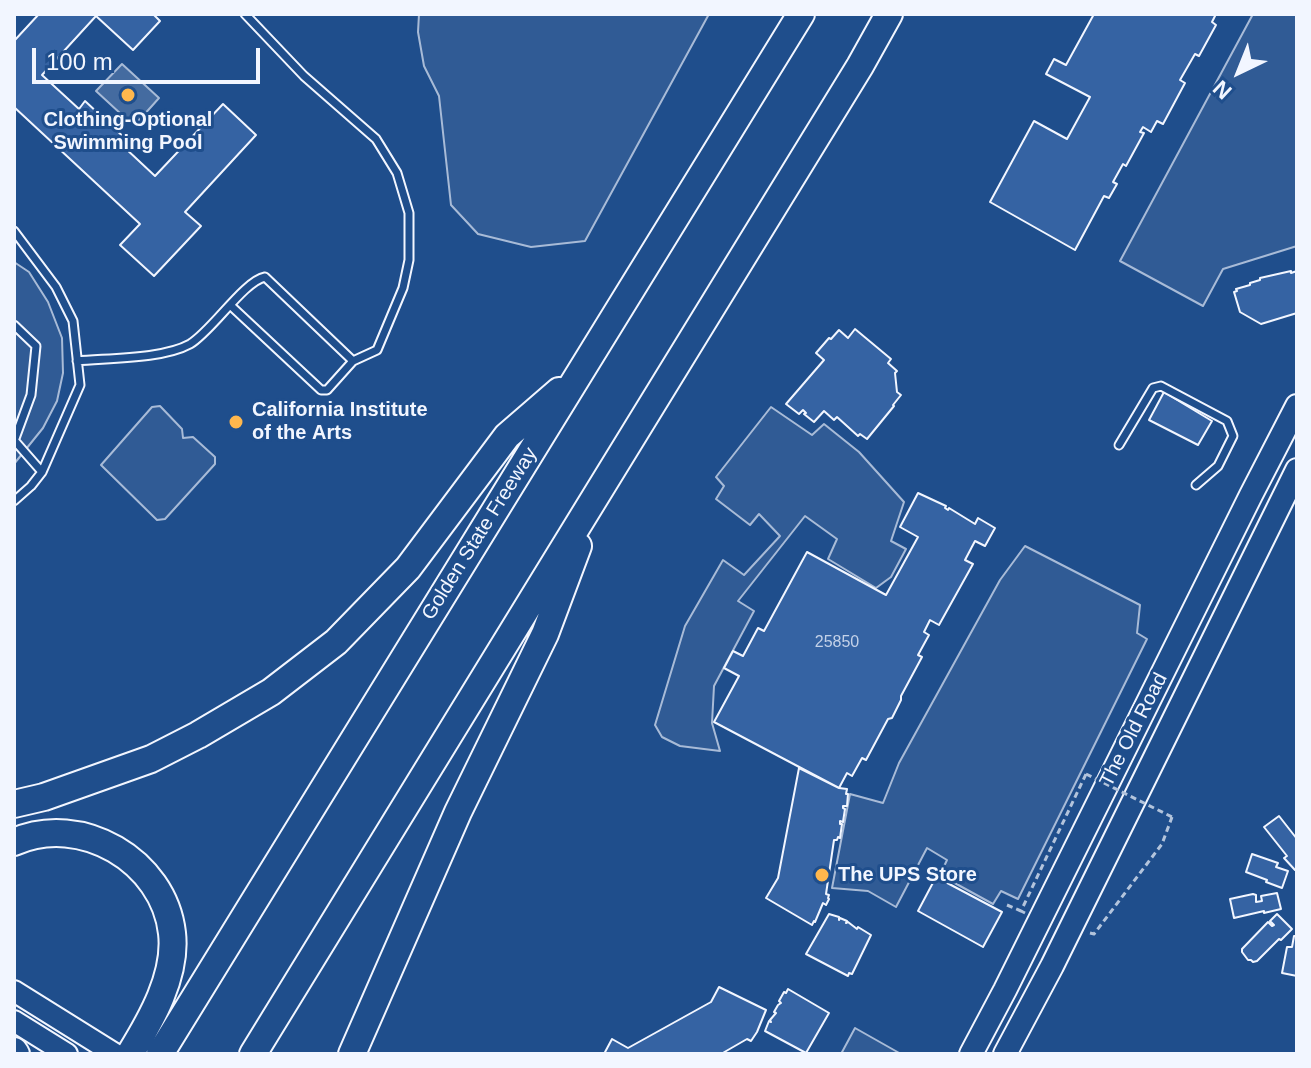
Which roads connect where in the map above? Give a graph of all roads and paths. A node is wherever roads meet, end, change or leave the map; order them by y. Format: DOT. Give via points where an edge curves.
graph roads {
  1 [pos="245,14"];
  2 [pos="801,14"];
  3 [pos="889,14"];
  4 [pos="14,232"];
  5 [pos="230,305"];
  6 [pos="14,325"];
  7 [pos="77,361"];
  8 [pos="353,361"];
  9 [pos="577,376"];
  10 [pos="1297,406"];
  11 [pos="14,440"];
  12 [pos="1119,445"];
  13 [pos="1297,470"];
  14 [pos="42,472"];
  15 [pos="1196,485"];
  16 [pos="600,488"];
  17 [pos="14,501"];
  18 [pos="14,804"];
  19 [pos="14,842"];
  20 [pos="1007,905"];
  21 [pos="1021,911"];
  22 [pos="1028,914"];
  23 [pos="1090,933"];
  24 [pos="14,991"];
  25 [pos="14,1021"];
  26 [pos="106,1049"];
  27 [pos="67,1054"];
  28 [pos="130,1054"];
  29 [pos="160,1054"];
  30 [pos="253,1054"];
  31 [pos="352,1054"];
  32 [pos="971,1054"];
  33 [pos="1005,1054"];
  1 -- 8 [label="lane" via="304,76 376,139 397,173 409,213 403,288 377,350"];
  2 -- 9 [label="highway, Golden State Freeway"];
  3 -- 16 [label="highway"];
  4 -- 7 [label="lane" via="56,287 73,321"];
  5 -- 7 [label="lane" via="188,345 165,353"];
  5 -- 8 [label="lane" via="265,277"];
  5 -- 8 [label="lane" via="321,390 327,390"];
  6 -- 11 [label="lane" via="36,346 31,395"];
  7 -- 14 [label="lane" via="80,385"];
  9 -- 18 [label="highway" via="507,436 408,568 336,642 271,692 151,759"];
  9 -- 29 [label="highway, Golden State Freeway"];
  10 -- 32 [label="main road, The Old Road"];
  11 -- 14 [label="lane"];
  12 -- 15 [label="lane" via="1153,388 1161,386 1227,421 1233,436 1218,466"];
  13 -- 33 [label="main road, The Old Road"];
  14 -- 17 [label="lane"];
  16 -- 30 [label="highway"];
  16 -- 31 [label="highway" via="545,634 464,799"];
  19 -- 28 [label="highway" via="50,834 80,835 132,859 152,880 173,934 171,962"];
  20 -- 21 [label="path"];
  21 -- 22 [label="path"];
  21 -- 23 [label="path, bridge" via="1086,774 1172,817 1162,844"];
  24 -- 26 [label="main road"];
  25 -- 27 [label="main road"];
}
